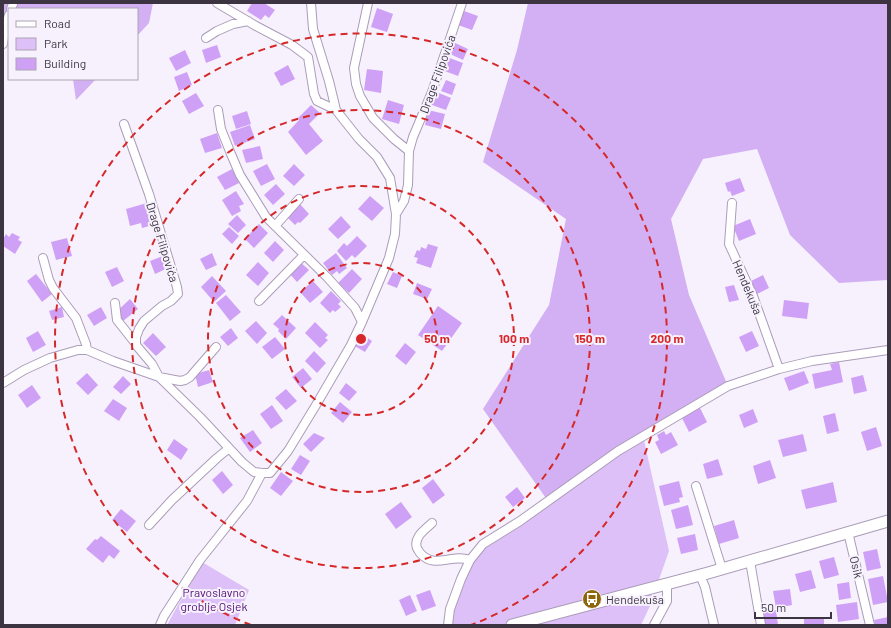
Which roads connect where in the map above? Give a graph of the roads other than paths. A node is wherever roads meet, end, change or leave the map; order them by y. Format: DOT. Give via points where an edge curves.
graph roads {
  1 [pos="217,3"];
  2 [pos="311,3"];
  3 [pos="368,3"];
  4 [pos="462,3"];
  5 [pos="8,18"];
  6 [pos="248,21"];
  7 [pos="206,38"];
  8 [pos="3,44"];
  9 [pos="218,110"];
  10 [pos="336,110"];
  11 [pos="124,124"];
  12 [pos="408,151"];
  13 [pos="299,199"];
  14 [pos="732,203"];
  15 [pos="396,214"];
  16 [pos="276,226"];
  17 [pos="304,255"];
  18 [pos="43,258"];
  19 [pos="259,301"];
  20 [pos="115,303"];
  21 [pos="362,322"];
  22 [pos="136,344"];
  23 [pos="216,347"];
  24 [pos="87,350"];
  25 [pos="888,350"];
  26 [pos="779,369"];
  27 [pos="159,377"];
  28 [pos="3,383"];
  29 [pos="228,449"];
  30 [pos="262,473"];
  31 [pos="696,486"];
  32 [pos="888,521"];
  33 [pos="432,523"];
  34 [pos="149,525"];
  35 [pos="848,532"];
  36 [pos="470,560"];
  37 [pos="750,561"];
  38 [pos="722,569"];
  39 [pos="700,575"];
  40 [pos="667,584"];
  41 [pos="160,625"];
  42 [pos="448,625"];
  43 [pos="512,625"];
  44 [pos="654,625"];
  45 [pos="714,625"];
  46 [pos="761,625"];
  47 [pos="870,625"];
  1 -- 6 [label="street, Drage Filipovića"];
  2 -- 10 [label="street, Drage Filipovića" via="313,29"];
  3 -- 12 [label="street" via="354,68 356,84 373,118"];
  4 -- 12 [label="street, Drage Filipovića" via="432,92"];
  5 -- 8 [label="street"];
  6 -- 7 [label="street" via="233,24"];
  6 -- 10 [label="street, Drage Filipovića" via="292,45 308,57 317,101"];
  9 -- 16 [label="street" via="221,129 240,174 266,217"];
  10 -- 15 [label="street, Drage Filipovića" via="377,157 390,178"];
  11 -- 22 [label="street, Drage Filipovića" via="149,194 178,294 144,321 136,337"];
  12 -- 15 [label="street, Drage Filipovića" via="408,185 404,201"];
  13 -- 16 [label="street"];
  14 -- 26 [label="street, Hendekuša" via="729,244 753,296"];
  15 -- 21 [label="street, Drage Filipovića" via="395,234 389,258"];
  16 -- 17 [label="street"];
  17 -- 19 [label="street"];
  17 -- 21 [label="street" via="355,308"];
  18 -- 24 [label="street" via="49,280 76,318"];
  20 -- 22 [label="street" via="117,320"];
  21 -- 30 [label="street, Drage Filipovića" via="338,368 288,451 270,473"];
  22 -- 27 [label="street"];
  23 -- 27 [label="street" via="186,380"];
  24 -- 27 [label="street"];
  24 -- 28 [label="street" via="50,358"];
  25 -- 26 [label="street" via="812,361"];
  26 -- 36 [label="street" via="728,386 618,451 520,521 483,544"];
  27 -- 29 [label="street"];
  29 -- 30 [label="street" via="254,472"];
  29 -- 34 [label="street" via="172,500"];
  30 -- 41 [label="street" via="247,501 200,560"];
  31 -- 38 [label="street"];
  32 -- 35 [label="main road"];
  33 -- 36 [label="street" via="417,540 417,549 424,557 436,561 463,558"];
  35 -- 37 [label="main road"];
  35 -- 47 [label="street, Osik"];
  36 -- 42 [label="street" via="450,609"];
  37 -- 38 [label="main road"];
  37 -- 46 [label="street"];
  38 -- 39 [label="main road"];
  39 -- 40 [label="main road"];
  39 -- 45 [label="street"];
  40 -- 43 [label="main road"];
  40 -- 44 [label="street" via="667,601"];
}
